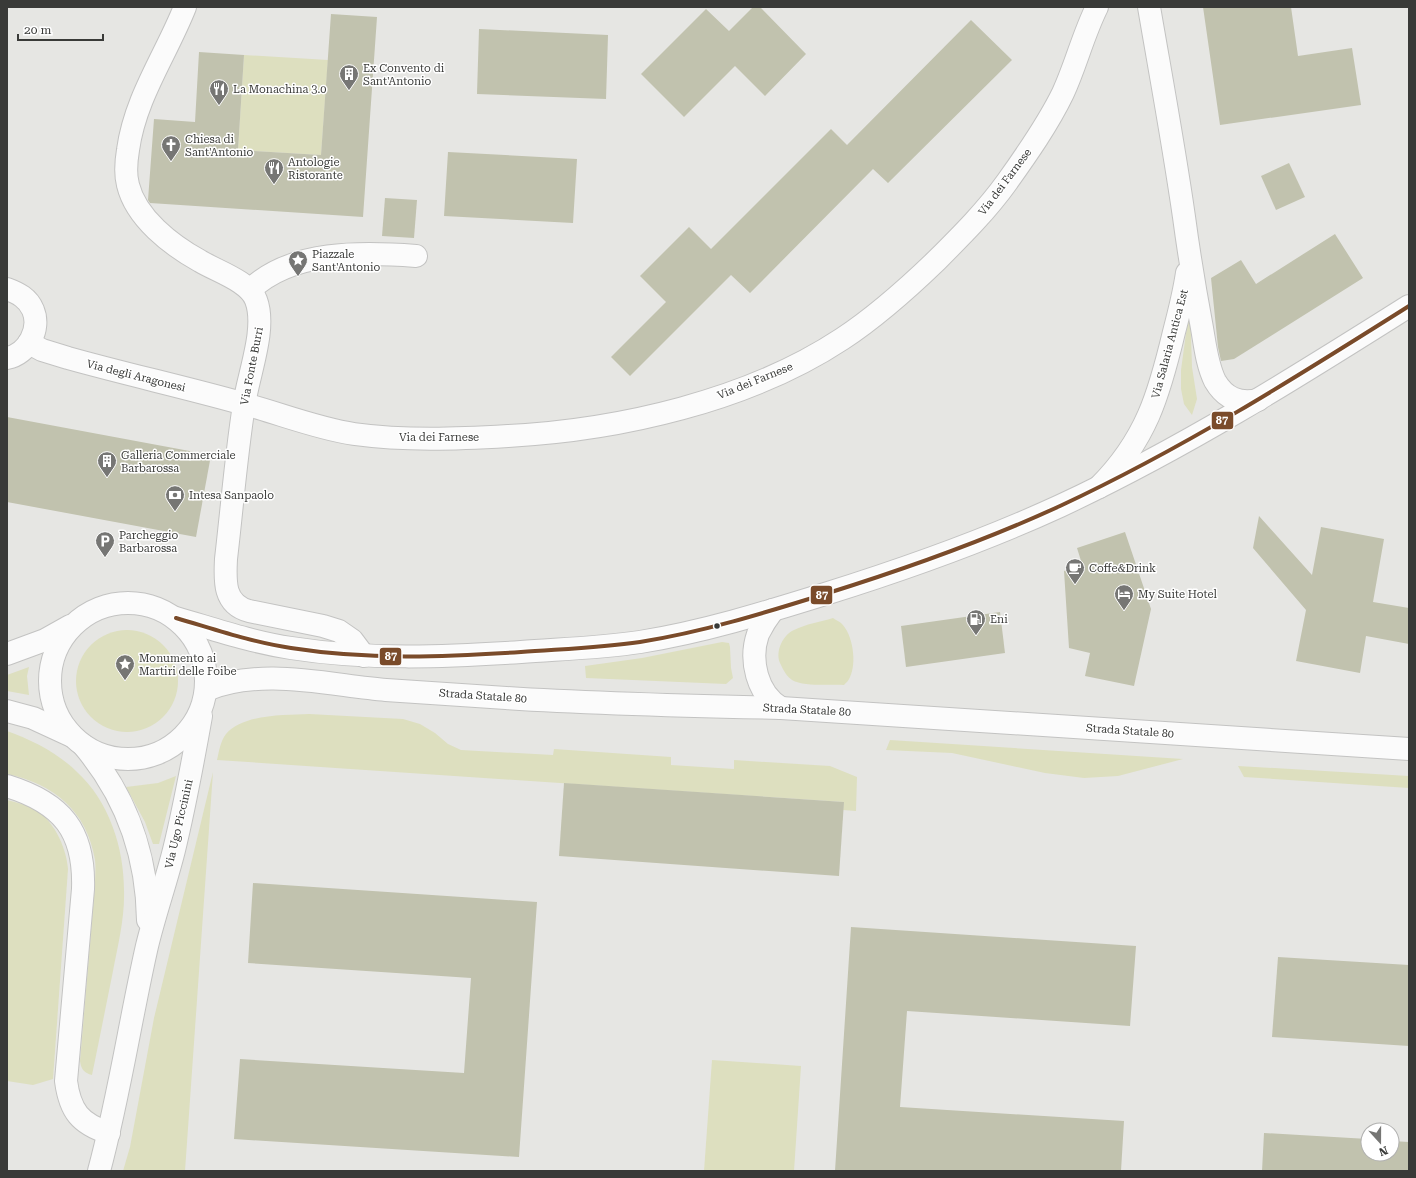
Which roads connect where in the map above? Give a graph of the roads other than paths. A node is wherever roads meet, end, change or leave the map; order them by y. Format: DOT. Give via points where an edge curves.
graph roads {
  1 [pos="185,7"];
  2 [pos="1097,7"];
  3 [pos="1149,7"];
  4 [pos="416,256"];
  5 [pos="1189,256"];
  6 [pos="7,289"];
  7 [pos="250,290"];
  8 [pos="1409,306"];
  9 [pos="29,343"];
  10 [pos="7,358"];
  11 [pos="1258,400"];
  12 [pos="244,404"];
  13 [pos="1099,487"];
  14 [pos="773,610"];
  15 [pos="176,618"];
  16 [pos="79,619"];
  17 [pos="13,651"];
  18 [pos="364,656"];
  19 [pos="205,696"];
  20 [pos="781,708"];
  21 [pos="7,710"];
  22 [pos="77,740"];
  23 [pos="1409,749"];
  24 [pos="7,786"];
  25 [pos="147,945"];
  26 [pos="109,1133"];
  27 [pos="99,1171"];
  1 -- 7 [label="main road" via="151,79 133,125 126,163 127,184 140,209 165,238 191,257"];
  2 -- 12 [label="main road, Via dei Farnese" via="1055,109 988,206 942,255 879,311 841,340 784,371 739,389 652,416 582,429 504,437 417,438 367,435 328,429"];
  3 -- 5 [label="main road, Via Salaria Antica Est"];
  4 -- 7 [label="main road" via="371,254 316,259 277,270 258,281"];
  5 -- 11 [label="main road, Via Salaria Antica Est" via="1213,377 1229,397 1243,401"];
  5 -- 13 [label="main road, Via Salaria Antica Est" via="1182,299 1153,406 1128,453"];
  6 -- 9 [label="main road" via="17,292 33,310 34,332"];
  7 -- 12 [label="main road, Via Fonte Burri" via="258,304 260,324"];
  8 -- 11 [label="main road"];
  9 -- 10 [label="main road" via="21,352"];
  9 -- 12 [label="main road, Via degli Aragonesi" via="68,358"];
  11 -- 13 [label="main road"];
  12 -- 18 [label="main road, Via Fonte Burri" via="226,559 226,588 233,601 241,608 339,631 352,640"];
  13 -- 14 [label="main road" via="956,550"];
  14 -- 18 [label="main road" via="674,636 639,642 450,657"];
  14 -- 20 [label="main road" via="758,635 754,649 755,665 764,692"];
  15 -- 16 [label="main road" via="151,605 123,602 95,610"];
  15 -- 18 [label="main road" via="270,645"];
  15 -- 19 [label="main road" via="190,632 201,650 206,669"];
  16 -- 17 [label="main road" via="52,636"];
  16 -- 22 [label="main road, Via Ugo Piccinini" via="65,634 55,652 50,672 53,702 61,721"];
  19 -- 20 [label="main road, Strada Statale 80" via="229,682 274,678 386,690 507,698"];
  19 -- 22 [label="main road" via="196,721 182,738 154,755 133,759 111,758 91,750"];
  19 -- 25 [label="main road, Via Ugo Piccinini" via="174,849"];
  20 -- 23 [label="main road, Strada Statale 80"];
  21 -- 22 [label="main road" via="33,718"];
  22 -- 25 [label="main road, Via Ugo Piccinini" via="94,759 115,792 139,847 148,900"];
  24 -- 26 [label="main road" via="24,791 48,804 66,820 77,841 83,868 83,889 66,1081 69,1098 76,1113 92,1127"];
  25 -- 26 [label="main road, Via Ugo Piccinini"];
  26 -- 27 [label="main road, Via Ugo Piccinini"];
}
